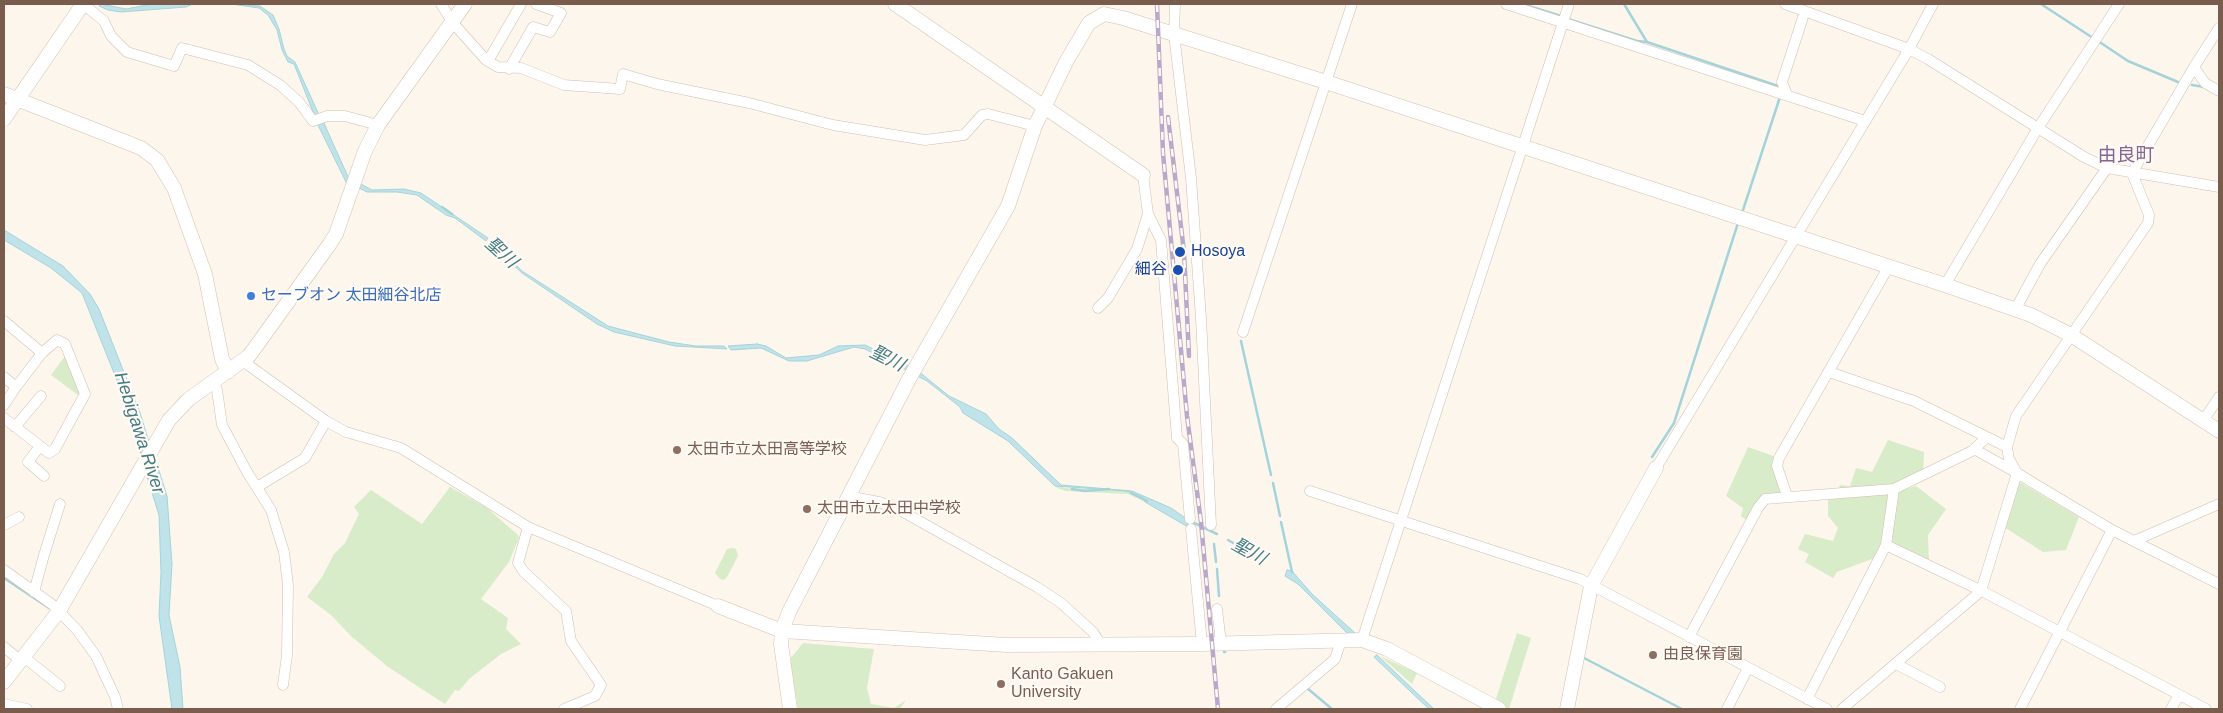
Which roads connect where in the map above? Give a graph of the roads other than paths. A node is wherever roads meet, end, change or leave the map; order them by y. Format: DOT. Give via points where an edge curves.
graph roads {
  1 [pos="83,4"];
  2 [pos="441,4"];
  3 [pos="465,4"];
  4 [pos="521,4"];
  5 [pos="536,4"];
  6 [pos="895,4"];
  7 [pos="1175,4"];
  8 [pos="1352,4"];
  9 [pos="1506,4"];
  10 [pos="1569,4"];
  11 [pos="1933,4"];
  12 [pos="2119,4"];
  13 [pos="1790,5"];
  14 [pos="1805,11"];
  15 [pos="1563,22"];
  16 [pos="453,23"];
  17 [pos="2219,28"];
  18 [pos="1174,34"];
  19 [pos="1909,49"];
  20 [pos="488,61"];
  21 [pos="2194,67"];
  22 [pos="509,69"];
  23 [pos="1326,82"];
  24 [pos="2219,91"];
  25 [pos="4,94"];
  26 [pos="1787,95"];
  27 [pos="18,100"];
  28 [pos="1044,107"];
  29 [pos="4,119"];
  30 [pos="1865,121"];
  31 [pos="378,125"];
  32 [pos="1035,126"];
  33 [pos="2038,128"];
  34 [pos="1522,147"];
  35 [pos="2107,168"];
  36 [pos="2132,173"];
  37 [pos="1143,175"];
  38 [pos="2219,187"];
  39 [pos="1148,214"];
  40 [pos="1794,236"];
  41 [pos="1889,266"];
  42 [pos="1945,284"];
  43 [pos="1098,308"];
  44 [pos="2015,310"];
  45 [pos="4,321"];
  46 [pos="1244,332"];
  47 [pos="2071,335"];
  48 [pos="42,353"];
  49 [pos="244,362"];
  50 [pos="228,372"];
  51 [pos="1828,372"];
  52 [pos="4,376"];
  53 [pos="213,382"];
  54 [pos="16,387"];
  55 [pos="41,396"];
  56 [pos="2219,397"];
  57 [pos="4,405"];
  58 [pos="4,418"];
  59 [pos="326,421"];
  60 [pos="2203,421"];
  61 [pos="15,426"];
  62 [pos="2219,431"];
  63 [pos="1987,437"];
  64 [pos="40,446"];
  65 [pos="2007,447"];
  66 [pos="1974,449"];
  67 [pos="1656,468"];
  68 [pos="2017,473"];
  69 [pos="44,476"];
  70 [pos="257,487"];
  71 [pos="1894,489"];
  72 [pos="1310,491"];
  73 [pos="847,496"];
  74 [pos="1787,496"];
  75 [pos="60,504"];
  76 [pos="2219,504"];
  77 [pos="19,517"];
  78 [pos="1399,521"];
  79 [pos="1211,525"];
  80 [pos="4,526"];
  81 [pos="528,527"];
  82 [pos="2112,530"];
  83 [pos="2134,541"];
  84 [pos="1886,545"];
  85 [pos="4,570"];
  86 [pos="2219,584"];
  87 [pos="1591,586"];
  88 [pos="1981,591"];
  89 [pos="34,592"];
  90 [pos="718,606"];
  91 [pos="1217,609"];
  92 [pos="59,611"];
  93 [pos="782,630"];
  94 [pos="2059,633"];
  95 [pos="1689,637"];
  96 [pos="1362,640"];
  97 [pos="1341,641"];
  98 [pos="1221,643"];
  99 [pos="1202,644"];
  100 [pos="1101,645"];
  101 [pos="4,647"];
  102 [pos="22,659"];
  103 [pos="1896,664"];
  104 [pos="1748,668"];
  105 [pos="4,682"];
  106 [pos="283,685"];
  107 [pos="60,686"];
  108 [pos="1940,688"];
  109 [pos="2179,695"];
  110 [pos="1807,699"];
  111 [pos="4,704"];
  112 [pos="27,709"];
  113 [pos="118,709"];
  114 [pos="564,709"];
  115 [pos="790,709"];
  116 [pos="1276,709"];
  117 [pos="1500,709"];
  118 [pos="1567,709"];
  119 [pos="1727,709"];
  120 [pos="1827,709"];
  121 [pos="1842,709"];
  122 [pos="2020,709"];
  123 [pos="2172,709"];
  124 [pos="2206,709"];
  1 -- 27 [label="street"];
  1 -- 31 [label="street" via="104,21 111,36 127,52 174,66 182,48 248,65 280,85 299,102 313,121 327,116 345,116"];
  2 -- 16 [label="street"];
  3 -- 16 [label="street"];
  4 -- 20 [label="street"];
  5 -- 22 [label="street" via="561,13 550,32 533,27"];
  6 -- 28 [label="street"];
  7 -- 18 [label="street"];
  8 -- 23 [label="street"];
  9 -- 15 [label="street"];
  10 -- 15 [label="street"];
  11 -- 19 [label="street"];
  12 -- 33 [label="street"];
  13 -- 14 [label="street"];
  14 -- 19 [label="street"];
  14 -- 26 [label="street" via="1782,82"];
  15 -- 26 [label="street"];
  15 -- 34 [label="street"];
  16 -- 20 [label="street"];
  16 -- 31 [label="street"];
  17 -- 21 [label="street"];
  18 -- 23 [label="street"];
  18 -- 28 [label="street" via="1104,14 1089,22"];
  18 -- 79 [label="street" via="1191,178"];
  19 -- 30 [label="street"];
  19 -- 33 [label="street"];
  20 -- 22 [label="street"];
  21 -- 24 [label="street" via="2205,83"];
  21 -- 36 [label="street"];
  22 -- 32 [label="street" via="521,68 564,85 620,90 622,74 833,125 925,140 964,135 982,115 988,114"];
  23 -- 34 [label="street"];
  23 -- 46 [label="street"];
  25 -- 27 [label="street"];
  26 -- 30 [label="street"];
  27 -- 29 [label="street"];
  27 -- 50 [label="street" via="141,148 157,160 174,188 205,274 222,359"];
  28 -- 32 [label="street"];
  28 -- 37 [label="street"];
  30 -- 40 [label="street"];
  31 -- 49 [label="street" via="365,151 336,234"];
  32 -- 73 [label="street" via="1008,206"];
  33 -- 35 [label="street"];
  33 -- 42 [label="street"];
  34 -- 40 [label="street"];
  34 -- 78 [label="street"];
  35 -- 36 [label="street"];
  35 -- 44 [label="street" via="2040,264"];
  36 -- 38 [label="street"];
  36 -- 47 [label="street" via="2149,215 2148,222"];
  37 -- 39 [label="street"];
  39 -- 43 [label="street" via="1137,249 1108,298"];
  39 -- 99 [label="street" via="1161,240 1177,438 1183,444"];
  40 -- 41 [label="street"];
  40 -- 67 [label="street"];
  41 -- 42 [label="street"];
  41 -- 51 [label="street"];
  42 -- 44 [label="street"];
  44 -- 47 [label="street"];
  45 -- 48 [label="street"];
  47 -- 60 [label="street"];
  47 -- 65 [label="street" via="2016,416"];
  48 -- 54 [label="street"];
  48 -- 64 [label="street" via="57,340 65,344 85,394 55,449 49,453"];
  49 -- 50 [label="street"];
  49 -- 59 [label="street"];
  50 -- 53 [label="street"];
  51 -- 63 [label="street" via="1914,401"];
  51 -- 74 [label="street" via="1778,458 1777,466"];
  52 -- 54 [label="street"];
  53 -- 70 [label="street" via="222,425"];
  53 -- 92 [label="street" via="177,411 159,436"];
  54 -- 57 [label="street"];
  55 -- 61 [label="street"];
  56 -- 60 [label="street"];
  58 -- 61 [label="street"];
  59 -- 70 [label="street" via="305,458"];
  59 -- 81 [label="street" via="346,432 401,448"];
  60 -- 62 [label="street"];
  61 -- 64 [label="street"];
  63 -- 65 [label="street"];
  63 -- 66 [label="street"];
  64 -- 69 [label="street" via="28,462"];
  65 -- 68 [label="street"];
  66 -- 68 [label="street"];
  66 -- 71 [label="street"];
  67 -- 87 [label="street"];
  68 -- 82 [label="street"];
  68 -- 88 [label="street"];
  70 -- 106 [label="street" via="271,510 288,567 287,656"];
  71 -- 74 [label="street"];
  71 -- 84 [label="street"];
  72 -- 78 [label="street"];
  73 -- 93 [label="street"];
  73 -- 100 [label="street" via="896,508 1037,587 1061,602 1093,632"];
  74 -- 95 [label="street" via="1765,499 1758,508"];
  75 -- 89 [label="street"];
  76 -- 83 [label="street"];
  77 -- 80 [label="street"];
  78 -- 87 [label="street" via="1539,565"];
  78 -- 96 [label="street"];
  81 -- 90 [label="street"];
  81 -- 114 [label="street" via="518,563 566,612 571,641 601,685 595,696"];
  82 -- 83 [label="street"];
  82 -- 94 [label="street"];
  83 -- 86 [label="street"];
  84 -- 88 [label="street"];
  84 -- 110 [label="street"];
  85 -- 89 [label="street"];
  87 -- 95 [label="street"];
  87 -- 118 [label="street"];
  88 -- 94 [label="street"];
  88 -- 103 [label="street"];
  89 -- 92 [label="street"];
  90 -- 93 [label="street"];
  91 -- 98 [label="street"];
  92 -- 102 [label="street"];
  92 -- 113 [label="street" via="91,648"];
  93 -- 100 [label="street" via="1007,644"];
  93 -- 115 [label="street" via="781,648"];
  94 -- 109 [label="street"];
  94 -- 122 [label="street"];
  95 -- 104 [label="street"];
  96 -- 97 [label="street"];
  96 -- 117 [label="street" via="1387,649"];
  97 -- 98 [label="street"];
  97 -- 116 [label="street" via="1335,659"];
  98 -- 99 [label="street"];
  99 -- 100 [label="street"];
  101 -- 102 [label="street"];
  102 -- 105 [label="street"];
  102 -- 107 [label="street"];
  103 -- 108 [label="street"];
  103 -- 121 [label="street"];
  104 -- 110 [label="street"];
  104 -- 119 [label="street"];
  109 -- 123 [label="street"];
  109 -- 124 [label="street"];
  110 -- 120 [label="street"];
  111 -- 112 [label="street"];
}
